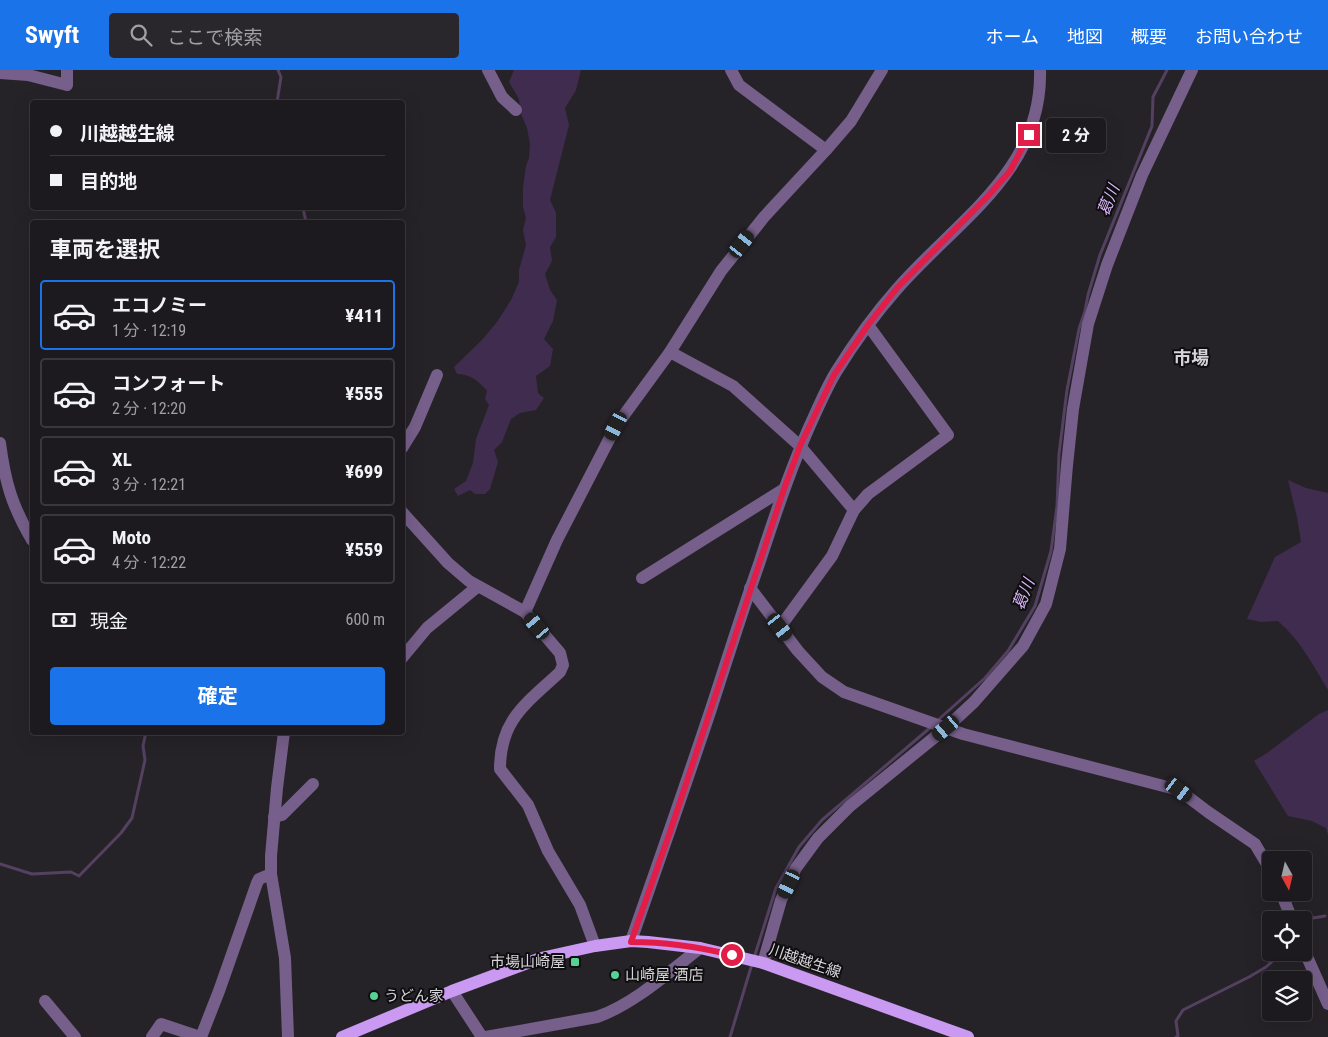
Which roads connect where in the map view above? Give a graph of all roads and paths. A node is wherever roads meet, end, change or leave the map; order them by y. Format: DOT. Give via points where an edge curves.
graph roads {
  1 [pos="67,70"];
  2 [pos="488,70"];
  3 [pos="731,70"];
  4 [pos="882,70"];
  5 [pos="1040,70"];
  6 [pos="1192,70"];
  7 [pos="0,73"];
  8 [pos="516,110"];
  9 [pos="826,150"];
  10 [pos="868,325"];
  11 [pos="670,352"];
  12 [pos="437,375"];
  13 [pos="0,443"];
  14 [pos="405,443"];
  15 [pos="800,446"];
  16 [pos="784,489"];
  17 [pos="854,510"];
  18 [pos="405,515"];
  19 [pos="30,537"];
  20 [pos="642,578"];
  21 [pos="477,587"];
  22 [pos="750,588"];
  23 [pos="525,612"];
  24 [pos="780,627"];
  25 [pos="405,654"];
  26 [pos="946,728"];
  27 [pos="284,735"];
  28 [pos="313,784"];
  29 [pos="274,817"];
  30 [pos="1262,856"];
  31 [pos="271,874"];
  32 [pos="631,942"];
  33 [pos="595,946"];
  34 [pos="700,948"];
  35 [pos="1309,961"];
  36 [pos="762,963"];
  37 [pos="452,991"];
  38 [pos="45,1001"];
  39 [pos="1328,1004"];
  40 [pos="345,1036"];
  41 [pos="75,1037"];
  42 [pos="152,1037"];
  43 [pos="201,1037"];
  44 [pos="288,1037"];
  45 [pos="482,1037"];
  46 [pos="486,1037"];
  47 [pos="968,1037"];
  1 -- 7 [label="street" via="67,85 28,75"];
  2 -- 8 [label="street" via="502,97"];
  3 -- 9 [label="street" via="738,85"];
  4 -- 9 [label="street" via="850,121"];
  5 -- 10 [label="street" via="1035,120 1010,171 897,288"];
  6 -- 26 [label="street" via="1142,175 1088,324 1066,465 1060,549 1046,604 1023,646 974,702"];
  9 -- 11 [label="street" via="764,217 722,271"];
  10 -- 15 [label="street" via="834,375"];
  10 -- 17 [label="street" via="948,435 868,494"];
  11 -- 15 [label="street" via="733,386"];
  11 -- 23 [label="street" via="616,426 557,540"];
  12 -- 14 [label="street"];
  13 -- 19 [label="street" via="4,476 18,516"];
  15 -- 16 [label="street"];
  15 -- 17 [label="street"];
  16 -- 20 [label="street"];
  16 -- 22 [label="street"];
  17 -- 24 [label="street" via="832,556"];
  18 -- 21 [label="street" via="448,563"];
  21 -- 23 [label="street"];
  21 -- 25 [label="street" via="426,628"];
  22 -- 24 [label="street"];
  22 -- 32 [label="street"];
  23 -- 33 [label="street" via="560,653 563,664 560,672 517,713 501,746 500,769 528,805 548,851 580,905"];
  24 -- 26 [label="street" via="822,677 844,692"];
  26 -- 30 [label="street" via="1179,790 1255,844"];
  26 -- 36 [label="street" via="850,806 818,838 796,868 781,900"];
  27 -- 29 [label="street"];
  28 -- 29 [label="street" via="282,815"];
  29 -- 31 [label="street"];
  31 -- 43 [label="street" via="263,876 257,883"];
  31 -- 44 [label="street" via="285,958"];
  32 -- 33 [label="main road, 川越越生線"];
  32 -- 34 [label="main road, 川越越生線"];
  33 -- 37 [label="main road, 川越越生線" via="541,958"];
  34 -- 36 [label="main road, 川越越生線"];
  34 -- 46 [label="street" via="612,1012"];
  35 -- 39 [label="street"];
  36 -- 47 [label="main road, 川越越生線"];
  37 -- 40 [label="main road, 川越越生線"];
  37 -- 45 [label="street"];
  38 -- 41 [label="street"];
  42 -- 43 [label="street" via="161,1024"];
}
